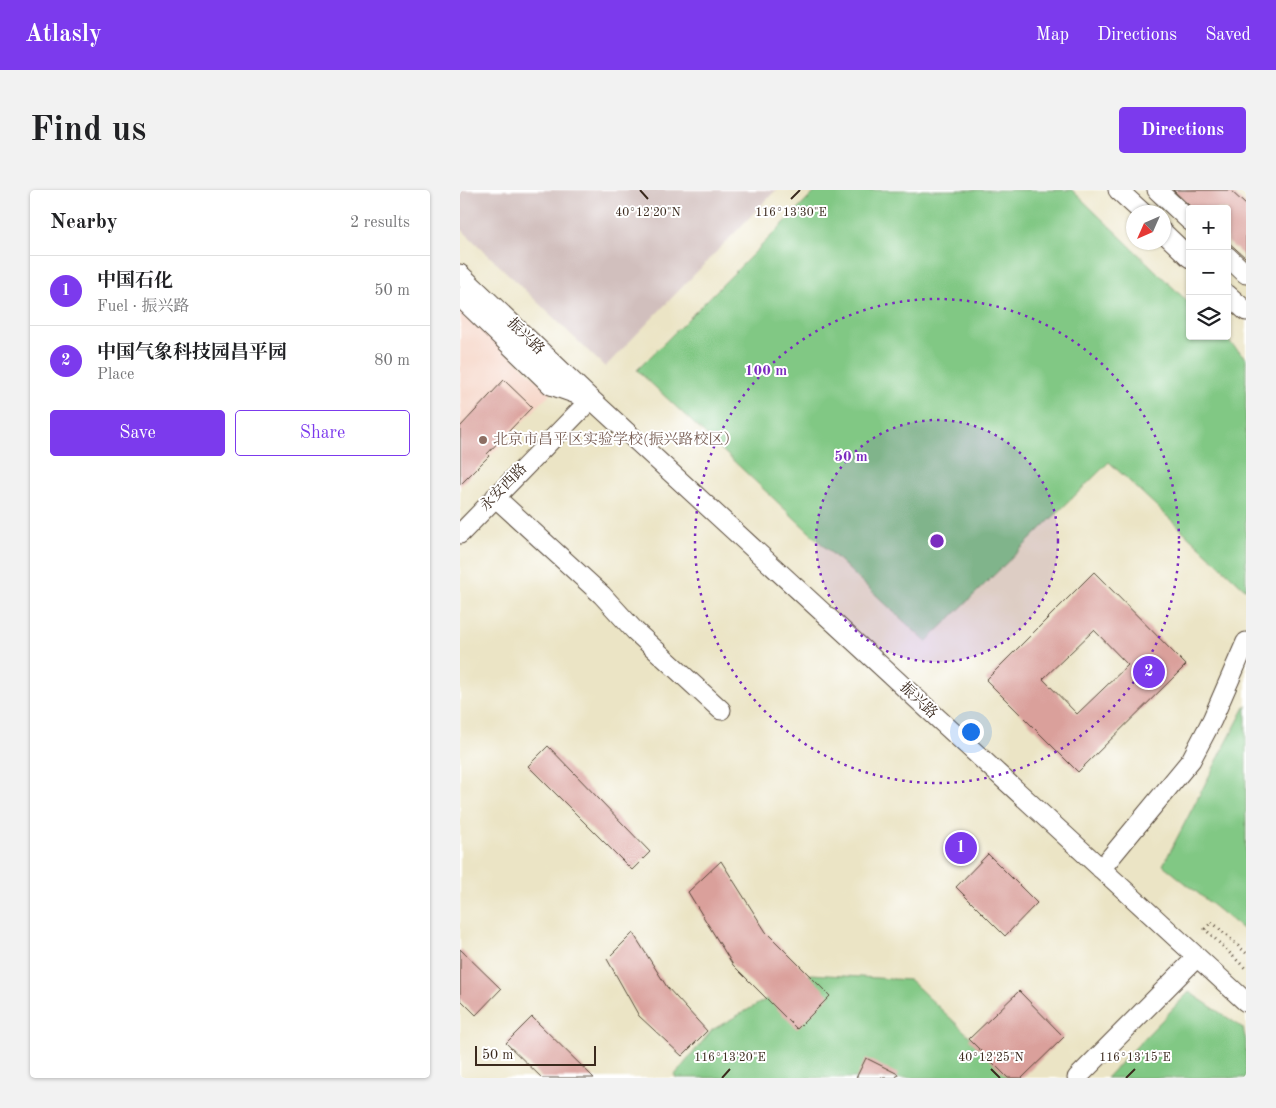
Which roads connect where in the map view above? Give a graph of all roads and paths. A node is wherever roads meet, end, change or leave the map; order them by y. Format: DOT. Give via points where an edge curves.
graph roads {
  1 [pos="1118,190"];
  2 [pos="1157,190"];
  3 [pos="1134,205"];
  4 [pos="1186,217"];
  5 [pos="1171,240"];
  6 [pos="1186,254"];
  7 [pos="1231,260"];
  8 [pos="460,274"];
  9 [pos="1246,274"];
  10 [pos="1228,295"];
  11 [pos="460,297"];
  12 [pos="1246,311"];
  13 [pos="591,399"];
  14 [pos="495,498"];
  15 [pos="460,534"];
  16 [pos="1246,642"];
  17 [pos="721,710"];
  18 [pos="1101,869"];
  19 [pos="1246,953"];
  20 [pos="1197,957"];
  21 [pos="1246,969"];
  22 [pos="1246,1002"];
  23 [pos="1077,1078"];
  1 -- 3 [label="street"];
  2 -- 4 [label="street"];
  5 -- 6 [label="street"];
  7 -- 9 [label="street"];
  8 -- 13 [label="street, 振兴路"];
  10 -- 12 [label="street"];
  11 -- 13 [label="street, 振兴路" via="551,386"];
  13 -- 14 [label="street, 永安西路"];
  13 -- 18 [label="street, 振兴路"];
  14 -- 15 [label="street, 永安西路"];
  14 -- 17 [label="street"];
  16 -- 18 [label="street" via="1191,760"];
  18 -- 20 [label="street, 振兴路"];
  19 -- 21 [label="path" via="1212,922 1205,929"];
  20 -- 22 [label="street, 振兴路"];
  20 -- 23 [label="street"];
}
